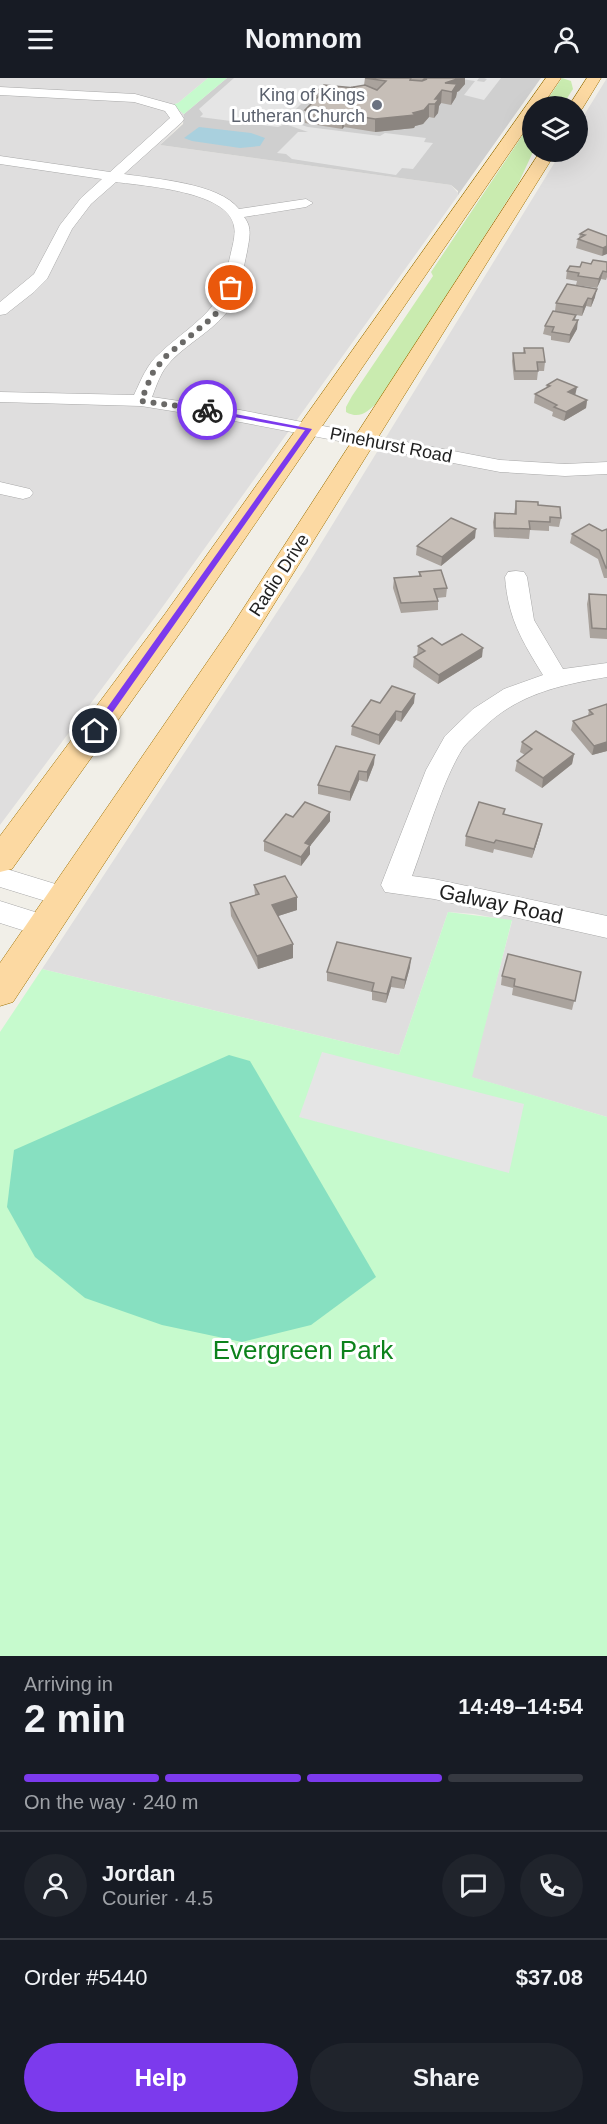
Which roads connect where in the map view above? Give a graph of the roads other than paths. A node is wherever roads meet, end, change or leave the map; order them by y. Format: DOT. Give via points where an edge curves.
graph roads {
  1 [pos="24,78"];
  2 [pos="552,78"];
  3 [pos="594,78"];
  4 [pos="576,79"];
  5 [pos="2,92"];
  6 [pos="541,96"];
  7 [pos="578,96"];
  8 [pos="583,96"];
  9 [pos="522,124"];
  10 [pos="0,160"];
  11 [pos="542,162"];
  12 [pos="114,176"];
  13 [pos="306,203"];
  14 [pos="235,214"];
  15 [pos="0,310"];
  16 [pos="0,397"];
  17 [pos="141,401"];
  18 [pos="313,423"];
  19 [pos="370,433"];
  20 [pos="607,453"];
  21 [pos="607,468"];
  22 [pos="0,488"];
  23 [pos="23,493"];
  24 [pos="516,577"];
  25 [pos="607,670"];
  26 [pos="557,678"];
  27 [pos="0,860"];
  28 [pos="0,877"];
  29 [pos="65,897"];
  30 [pos="0,912"];
  31 [pos="44,927"];
  32 [pos="607,927"];
  33 [pos="0,992"];
  1 -- 5 [label="street"];
  2 -- 6 [label="main road"];
  3 -- 8 [label="main road"];
  4 -- 7 [label="main road"];
  5 -- 12 [label="street" via="135,98 170,108 177,119 173,125"];
  9 -- 18 [label="main road"];
  10 -- 12 [label="street"];
  11 -- 19 [label="main road, Radio Drive"];
  12 -- 14 [label="street" via="194,189 214,197"];
  12 -- 15 [label="street" via="75,214 40,276"];
  13 -- 14 [label="street"];
  14 -- 17 [label="street" via="242,224 242,237 224,304 197,333 165,357 152,374"];
  16 -- 17 [label="street, Pinehurst Road"];
  17 -- 18 [label="street, Pinehurst Road"];
  18 -- 19 [label="street, Pinehurst Road"];
  18 -- 27 [label="main road"];
  19 -- 20 [label="street, Pinehurst Road" via="524,451"];
  19 -- 21 [label="street, Pinehurst Road" via="500,466 549,470"];
  19 -- 29 [label="main road, Radio Drive"];
  22 -- 23 [label="street"];
  24 -- 26 [label="street" via="516,600 523,625"];
  25 -- 26 [label="street"];
  26 -- 32 [label="street, Galway Road" via="512,694 454,742 439,770 395,885 435,889"];
  28 -- 29 [label="street"];
  29 -- 31 [label="main road, Radio Drive"];
  30 -- 31 [label="street"];
  31 -- 33 [label="main road, Radio Drive"];
}
